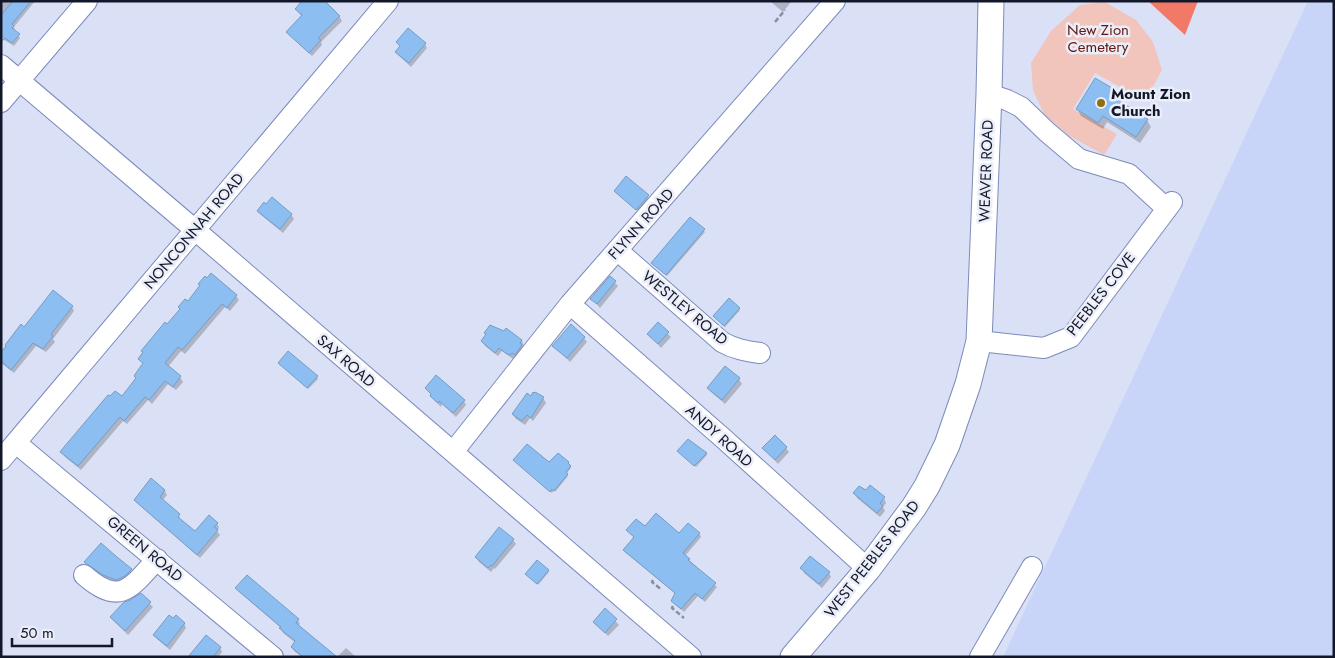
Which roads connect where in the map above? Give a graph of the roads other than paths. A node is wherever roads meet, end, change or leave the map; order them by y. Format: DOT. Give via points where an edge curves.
graph roads {
  1 [pos="87,1"];
  2 [pos="388,1"];
  3 [pos="835,1"];
  4 [pos="991,1"];
  5 [pos="1,65"];
  6 [pos="19,81"];
  7 [pos="989,94"];
  8 [pos="1,102"];
  9 [pos="194,229"];
  10 [pos="617,250"];
  11 [pos="570,304"];
  12 [pos="978,341"];
  13 [pos="760,353"];
  14 [pos="16,442"];
  15 [pos="453,452"];
  16 [pos="1,460"];
  17 [pos="157,559"];
  18 [pos="1032,567"];
  19 [pos="868,569"];
  20 [pos="84,575"];
  21 [pos="273,657"];
  22 [pos="691,657"];
  23 [pos="794,657"];
  24 [pos="980,657"];
  1 -- 6 [label="street"];
  2 -- 9 [label="street, NONCONNAH ROAD"];
  3 -- 10 [label="street, FLYNN ROAD"];
  4 -- 7 [label="main road, WEAVER ROAD"];
  5 -- 6 [label="street, SAX ROAD"];
  6 -- 8 [label="street"];
  6 -- 9 [label="street, SAX ROAD"];
  7 -- 12 [label="main road, WEAVER ROAD"];
  7 -- 12 [label="street, PEEBLES COVE" via="1021,107 1079,159 1129,174 1169,206 1071,337 1044,348"];
  9 -- 14 [label="street, NONCONNAH ROAD" via="124,317"];
  9 -- 15 [label="street, SAX ROAD"];
  10 -- 11 [label="street, FLYNN ROAD"];
  10 -- 13 [label="street, WESTLEY ROAD" via="722,342"];
  11 -- 15 [label="street, FLYNN ROAD"];
  11 -- 19 [label="street, ANDY ROAD"];
  12 -- 19 [label="main road, WEST PEEBLES ROAD" via="961,409 939,462 914,507"];
  14 -- 16 [label="street, NONCONNAH ROAD"];
  14 -- 17 [label="street, GREEN ROAD"];
  15 -- 22 [label="street, SAX ROAD"];
  17 -- 20 [label="street" via="136,582 117,592 101,589"];
  17 -- 21 [label="street, GREEN ROAD"];
  18 -- 24 [label="street"];
  19 -- 23 [label="main road, WEST PEEBLES ROAD"];
}
